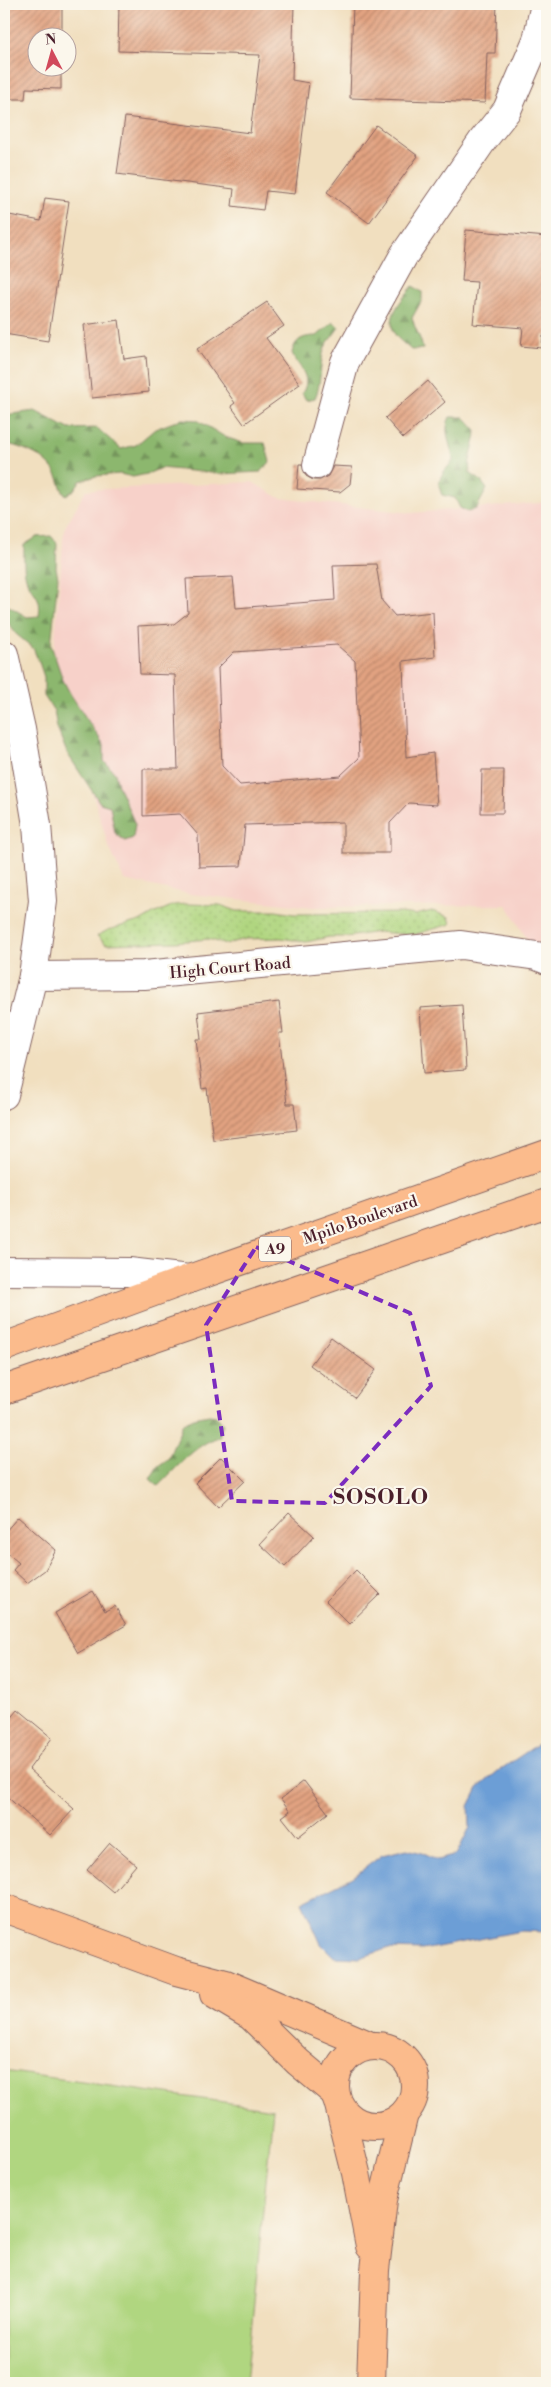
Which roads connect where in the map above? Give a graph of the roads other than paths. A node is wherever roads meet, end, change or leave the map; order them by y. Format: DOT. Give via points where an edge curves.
graph roads {
  1 [pos="545,4"];
  2 [pos="317,465"];
  3 [pos="4,654"];
  4 [pos="547,960"];
  5 [pos="34,976"];
  6 [pos="4,1095"];
  7 [pos="547,1154"];
  8 [pos="547,1202"];
  9 [pos="4,1271"];
  10 [pos="188,1279"];
  11 [pos="4,1347"];
  12 [pos="4,1390"];
  13 [pos="4,1908"];
  14 [pos="176,1971"];
  15 [pos="371,2046"];
  16 [pos="337,2099"];
  17 [pos="404,2114"];
  18 [pos="375,2270"];
  19 [pos="371,2383"];
  1 -- 2 [label="street" via="537,40 507,110 404,255 345,362"];
  3 -- 5 [label="street" via="37,825 44,901"];
  4 -- 5 [label="street, High Court Road" via="460,945 144,975"];
  5 -- 6 [label="street"];
  7 -- 10 [label="main road, Mpilo Boulevard / A9"];
  8 -- 12 [label="main road"];
  9 -- 10 [label="street" via="129,1272"];
  10 -- 11 [label="main road, Mpilo Boulevard / A9"];
  13 -- 14 [label="main road"];
  14 -- 15 [label="main road" via="226,1984"];
  14 -- 16 [label="main road" via="250,2016"];
  15 -- 16 [label="main road" via="359,2049 339,2067 335,2080"];
  15 -- 17 [label="main road" via="394,2051 411,2068 415,2081 414,2095"];
  16 -- 17 [label="main road" via="346,2115 369,2126 394,2122"];
  16 -- 18 [label="main road"];
  17 -- 18 [label="main road" via="383,2200"];
  18 -- 19 [label="main road"];
}
